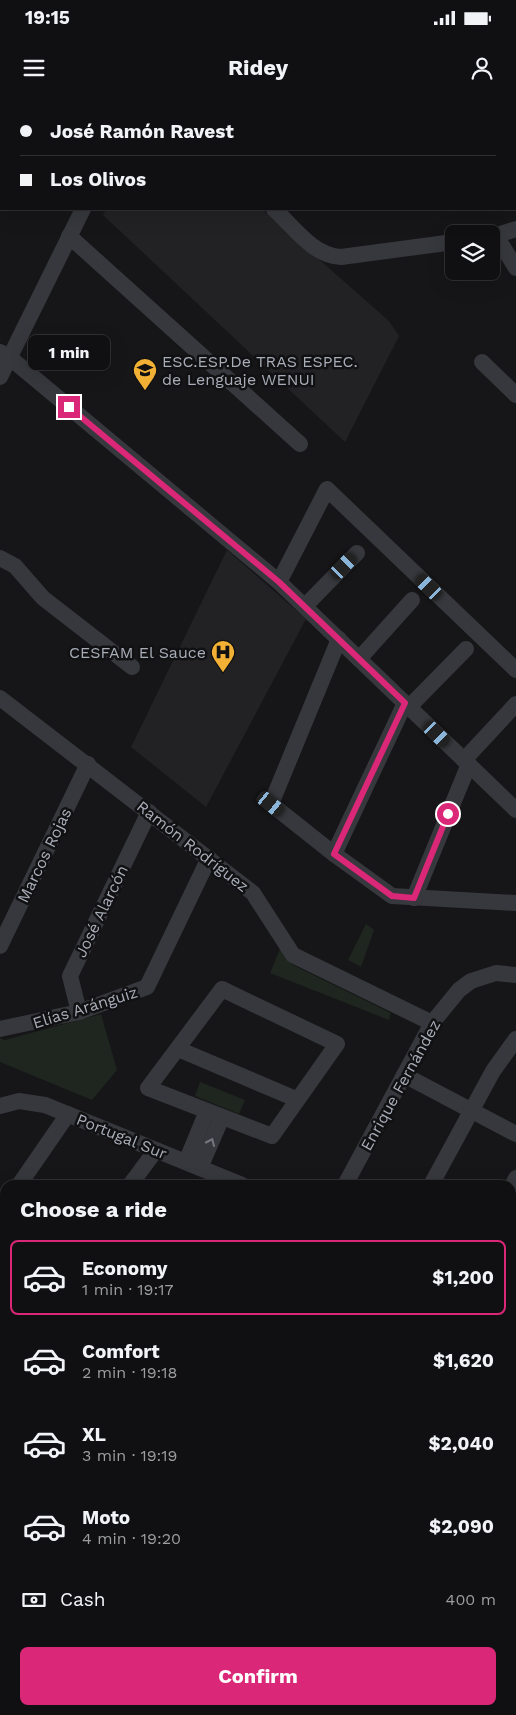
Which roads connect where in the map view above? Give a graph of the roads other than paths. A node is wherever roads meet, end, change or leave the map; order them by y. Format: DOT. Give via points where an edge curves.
graph roads {
  1 [pos="275,210"];
  2 [pos="75,212"];
  3 [pos="516,229"];
  4 [pos="500,235"];
  5 [pos="70,236"];
  6 [pos="445,243"];
  7 [pos="500,246"];
  8 [pos="516,268"];
  9 [pos="5,355"];
  10 [pos="482,362"];
  11 [pos="0,377"];
  12 [pos="516,395"];
  13 [pos="300,444"];
  14 [pos="357,553"];
  15 [pos="0,558"];
  16 [pos="279,582"];
  17 [pos="412,600"];
  18 [pos="304,606"];
  19 [pos="339,639"];
  20 [pos="466,649"];
  21 [pos="359,659"];
  22 [pos="132,667"];
  23 [pos="516,670"];
  24 [pos="0,698"];
  25 [pos="516,704"];
  26 [pos="407,705"];
  27 [pos="466,762"];
  28 [pos="88,764"];
  29 [pos="516,810"];
  30 [pos="149,812"];
  31 [pos="334,854"];
  32 [pos="209,858"];
  33 [pos="414,898"];
  34 [pos="516,903"];
  35 [pos="0,946"];
  36 [pos="516,975"];
  37 [pos="79,1012"];
  38 [pos="432,1023"];
  39 [pos="0,1029"];
  40 [pos="516,1039"];
  41 [pos="178,1049"];
  42 [pos="404,1075"];
  43 [pos="296,1099"];
  44 [pos="0,1106"];
  45 [pos="471,1111"];
  46 [pos="68,1114"];
  47 [pos="215,1114"];
  48 [pos="516,1134"];
  49 [pos="156,1150"];
  50 [pos="193,1165"];
  51 [pos="22,1180"];
  52 [pos="134,1180"];
  53 [pos="226,1180"];
  54 [pos="348,1180"];
  55 [pos="434,1180"];
  1 -- 6 [label="street" via="319,252 334,257"];
  2 -- 5 [label="street"];
  3 -- 4 [label="street"];
  5 -- 9 [label="street"];
  5 -- 13 [label="street"];
  7 -- 8 [label="street"];
  9 -- 11 [label="street"];
  9 -- 16 [label="street"];
  10 -- 12 [label="street"];
  14 -- 18 [label="street"];
  15 -- 22 [label="street" via="15,566 43,598"];
  16 -- 18 [label="street"];
  16 -- 23 [label="street" via="327,489"];
  17 -- 21 [label="street"];
  18 -- 19 [label="street"];
  19 -- 21 [label="street"];
  19 -- 31 [label="street" via="271,804"];
  20 -- 26 [label="street"];
  21 -- 26 [label="street"];
  24 -- 28 [label="street, Ramón Rodríguez"];
  25 -- 27 [label="street"];
  26 -- 27 [label="street"];
  26 -- 31 [label="street"];
  27 -- 29 [label="street"];
  27 -- 33 [label="street"];
  28 -- 30 [label="street, Ramón Rodríguez"];
  28 -- 35 [label="street, Marcos Rojas"];
  30 -- 32 [label="street, Ramón Rodríguez"];
  30 -- 37 [label="street, José Alarcón" via="70,976"];
  31 -- 33 [label="street" via="392,896"];
  32 -- 37 [label="street, Elías Aránguiz" via="147,988"];
  32 -- 38 [label="street, Ramón Rodríguez" via="253,893 293,955"];
  33 -- 34 [label="street"];
  36 -- 38 [label="street, Enrique Fernández" via="496,973 471,981 459,990"];
  37 -- 39 [label="street, Elías Aránguiz"];
  38 -- 42 [label="street, Enrique Fernández"];
  40 -- 45 [label="street" via="493,1071"];
  41 -- 43 [label="street"];
  41 -- 43 [label="street" via="222,989 337,1044"];
  41 -- 47 [label="street" via="148,1088"];
  42 -- 45 [label="street"];
  42 -- 54 [label="street, Enrique Fernández"];
  43 -- 47 [label="street" via="272,1136"];
  44 -- 46 [label="street, Portugal Sur" via="28,1101"];
  45 -- 48 [label="street"];
  45 -- 55 [label="street"];
  46 -- 49 [label="street, Portugal Sur"];
  46 -- 51 [label="street"];
  47 -- 50 [label="street"];
  49 -- 50 [label="street, Portugal Sur"];
  49 -- 52 [label="street"];
  50 -- 53 [label="street, Portugal Sur"];
}
